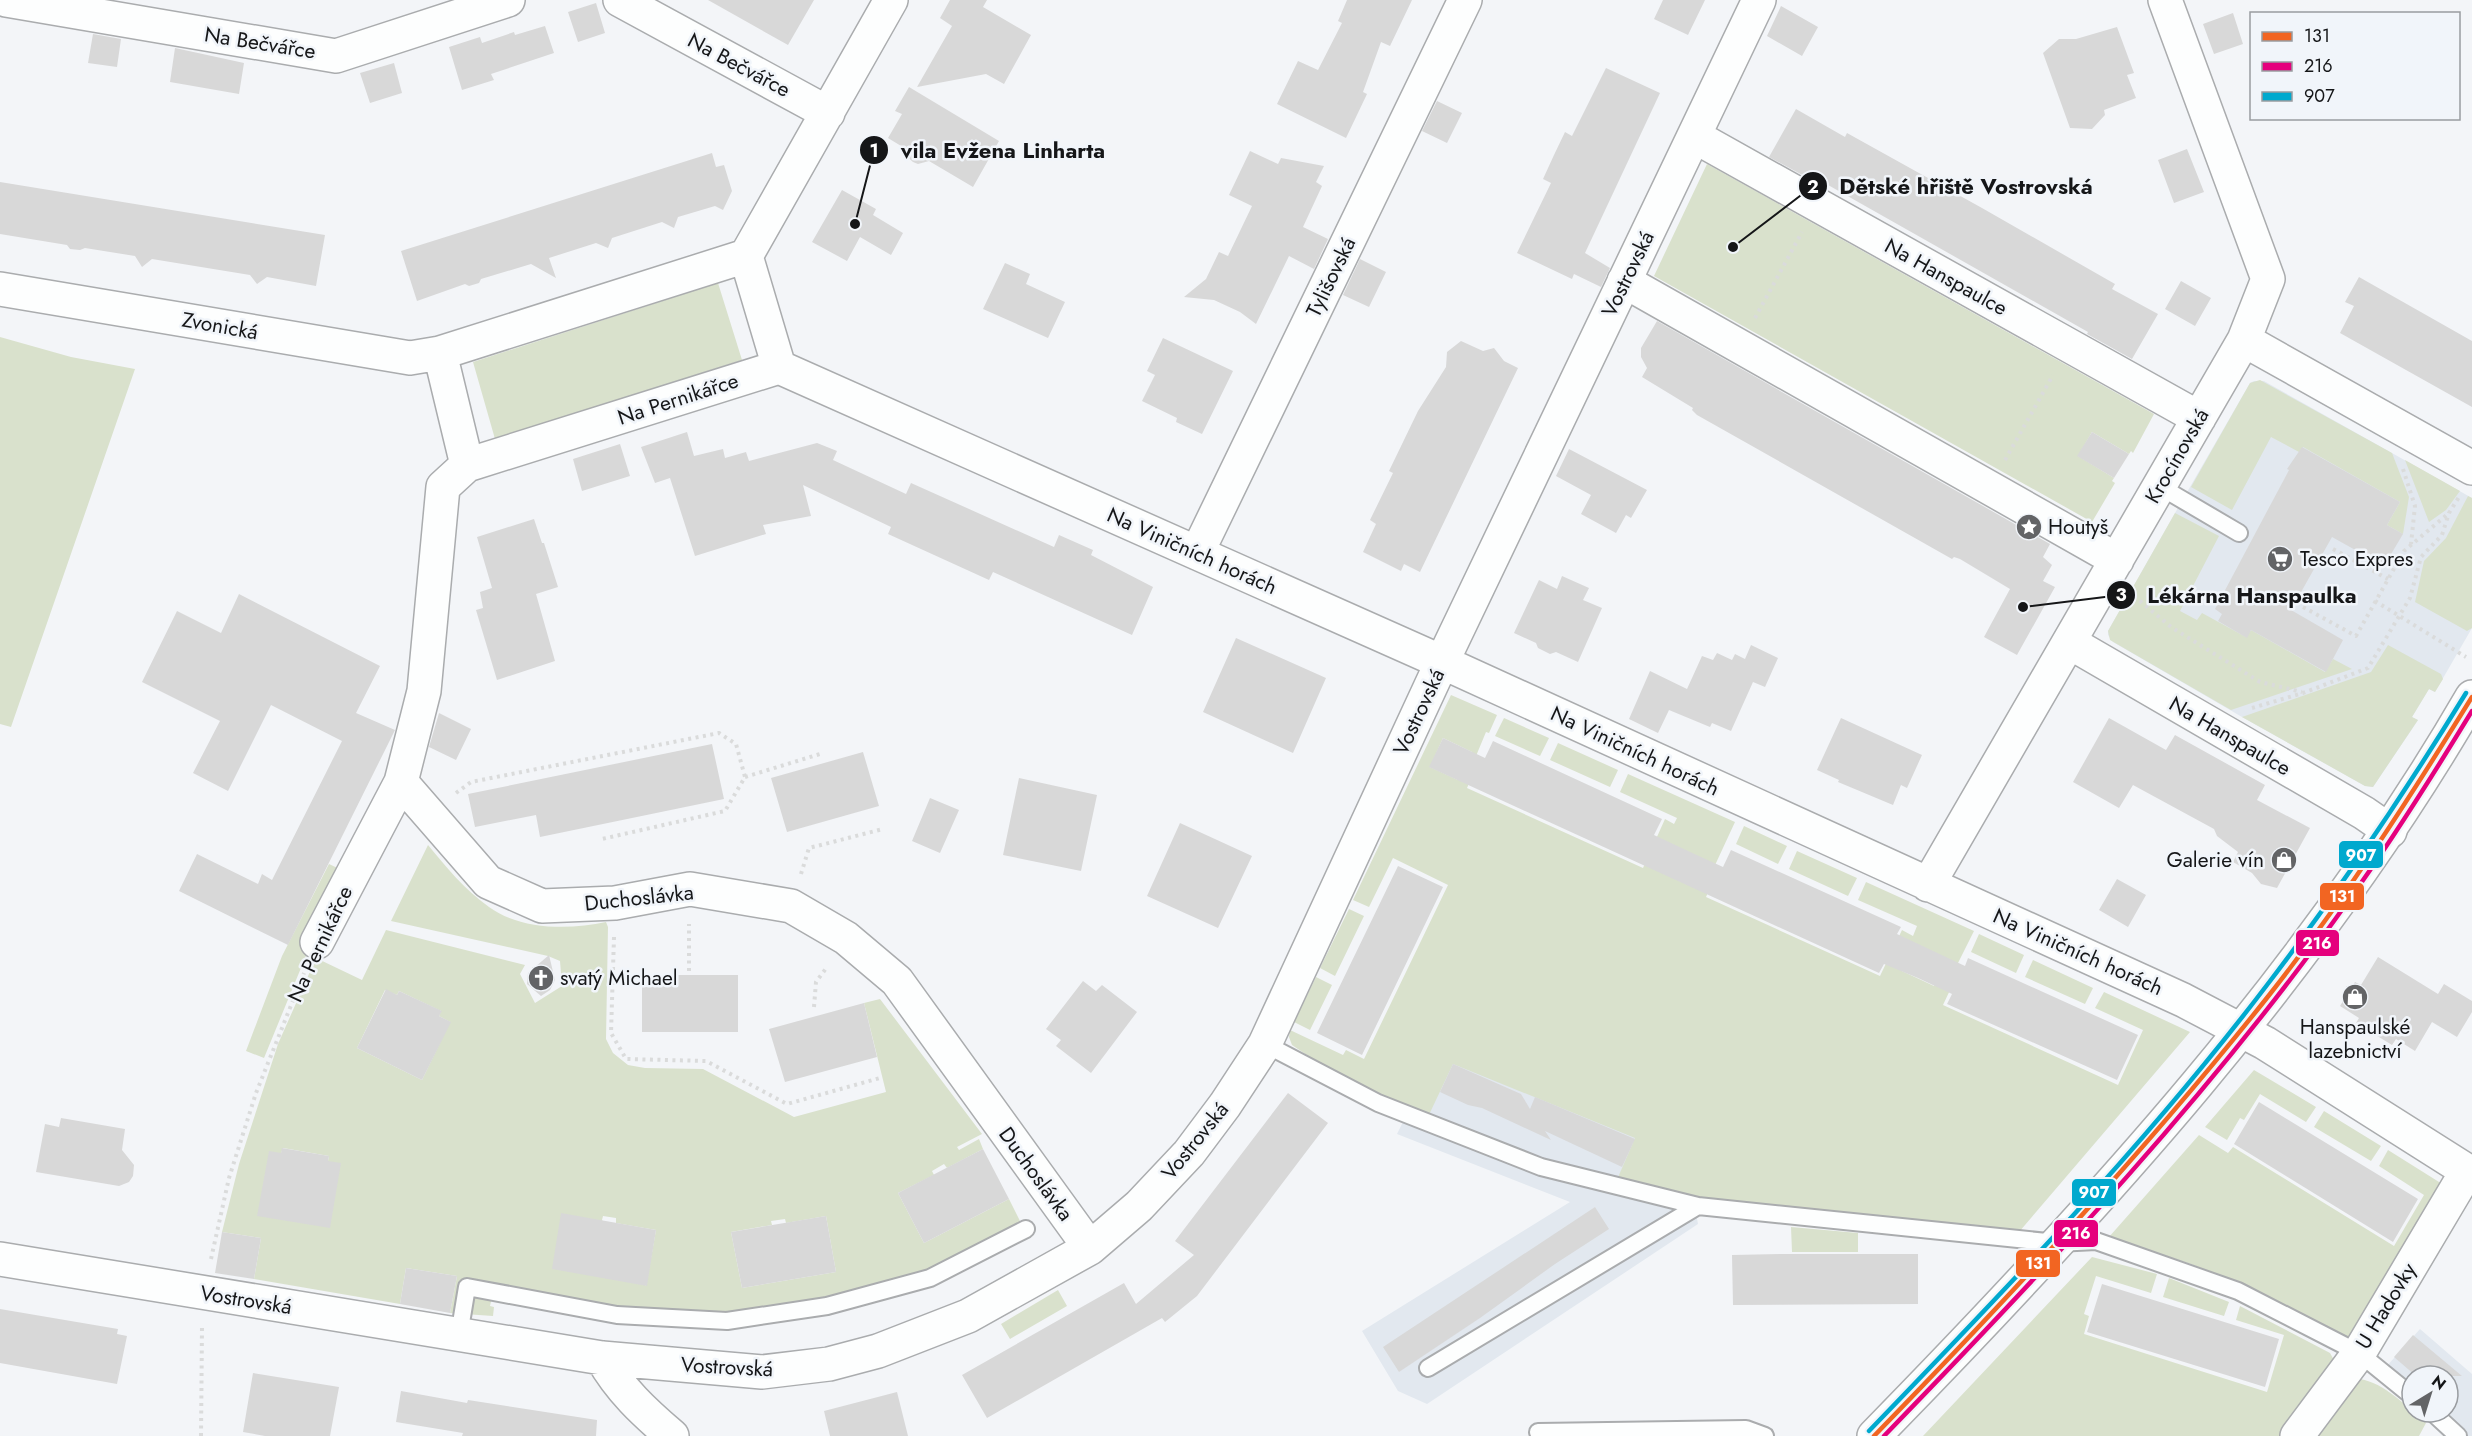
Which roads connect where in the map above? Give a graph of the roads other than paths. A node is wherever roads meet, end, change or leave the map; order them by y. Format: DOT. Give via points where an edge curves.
graph roads {
  1 [pos="6,0"];
  2 [pos="508,0"];
  3 [pos="620,0"];
  4 [pos="891,0"];
  5 [pos="1465,0"];
  6 [pos="1759,0"];
  7 [pos="2165,0"];
  8 [pos="828,113"];
  9 [pos="1694,136"];
  10 [pos="746,256"];
  11 [pos="1624,281"];
  12 [pos="0,289"];
  13 [pos="2244,340"];
  14 [pos="440,353"];
  15 [pos="779,367"];
  16 [pos="2199,418"];
  17 [pos="467,465"];
  18 [pos="2466,482"];
  19 [pos="2159,486"];
  20 [pos="2239,533"];
  21 [pos="1197,553"];
  22 [pos="2117,560"];
  23 [pos="2069,642"];
  24 [pos="1442,662"];
  25 [pos="2469,711"];
  26 [pos="401,782"];
  27 [pos="2390,831"];
  28 [pos="1928,885"];
  29 [pos="317,942"];
  30 [pos="2242,1032"];
  31 [pos="1264,1044"];
  32 [pos="2470,1172"];
  33 [pos="1698,1206"];
  34 [pos="1026,1229"];
  35 [pos="2057,1243"];
  36 [pos="1090,1248"];
  37 [pos="0,1259"];
  38 [pos="459,1335"];
  39 [pos="2359,1353"];
  40 [pos="602,1358"];
  41 [pos="1428,1368"];
  42 [pos="2400,1386"];
  43 [pos="2445,1424"];
  44 [pos="1538,1432"];
  45 [pos="672,1436"];
  46 [pos="1765,1436"];
  47 [pos="1874,1436"];
  48 [pos="2297,1436"];
  49 [pos="2458,1436"];
  1 -- 2 [label="street, Na Bečvářce" via="336,56"];
  3 -- 8 [label="street, Na Bečvářce"];
  4 -- 8 [label="street"];
  5 -- 21 [label="street, Tylišovská"];
  6 -- 9 [label="street, Vostrovská"];
  7 -- 13 [label="street, Krocínovská" via="2268,279"];
  8 -- 10 [label="street"];
  9 -- 11 [label="street, Vostrovská"];
  9 -- 16 [label="street, Na Hanspaulce"];
  10 -- 14 [label="street"];
  10 -- 15 [label="street"];
  11 -- 22 [label="street"];
  11 -- 24 [label="street, Vostrovská"];
  12 -- 14 [label="street, Zvonická" via="410,358"];
  13 -- 16 [label="street, Krocínovská"];
  13 -- 18 [label="street"];
  14 -- 17 [label="street"];
  15 -- 17 [label="street, Na Pernikářce"];
  15 -- 21 [label="street, Na Viničních horách"];
  16 -- 19 [label="street, Krocínovská"];
  17 -- 26 [label="street, Na Pernikářce" via="443,487 424,691"];
  19 -- 20 [label="lane"];
  19 -- 22 [label="street, Krocínovská"];
  21 -- 24 [label="street, Na Viničních horách"];
  22 -- 23 [label="street, Krocínovská"];
  23 -- 27 [label="street, Na Hanspaulce"];
  23 -- 28 [label="street, Krocínovská"];
  24 -- 28 [label="street, Na Viničních horách"];
  24 -- 31 [label="street, Vostrovská"];
  25 -- 27 [label="street"];
  26 -- 29 [label="street, Na Pernikářce"];
  26 -- 36 [label="street, Duchoslávka" via="488,882 542,906 615,903 690,889 791,906 846,938 897,981"];
  27 -- 30 [label="street"];
  28 -- 30 [label="street, Na Viničních horách" via="2183,1000"];
  30 -- 32 [label="street, Na Viničních horách"];
  30 -- 35 [label="street"];
  31 -- 33 [label="lane" via="1378,1103 1540,1167"];
  31 -- 36 [label="street, Vostrovská" via="1189,1153 1139,1206"];
  32 -- 39 [label="street, U Hadovky"];
  33 -- 35 [label="lane"];
  33 -- 41 [label="lane"];
  34 -- 38 [label="lane" via="930,1278 827,1306 727,1321 617,1315 467,1287"];
  35 -- 39 [label="lane" via="2096,1241 2238,1291"];
  35 -- 47 [label="street"];
  36 -- 40 [label="street, Vostrovská" via="968,1316 878,1351 829,1364 762,1372"];
  37 -- 38 [label="street, Vostrovská"];
  38 -- 40 [label="street, Vostrovská"];
  39 -- 42 [label="lane"];
  39 -- 48 [label="street, U Hadovky"];
  40 -- 45 [label="street" via="615,1382"];
  43 -- 49 [label="lane"];
  44 -- 46 [label="lane" via="1746,1429"];
}
